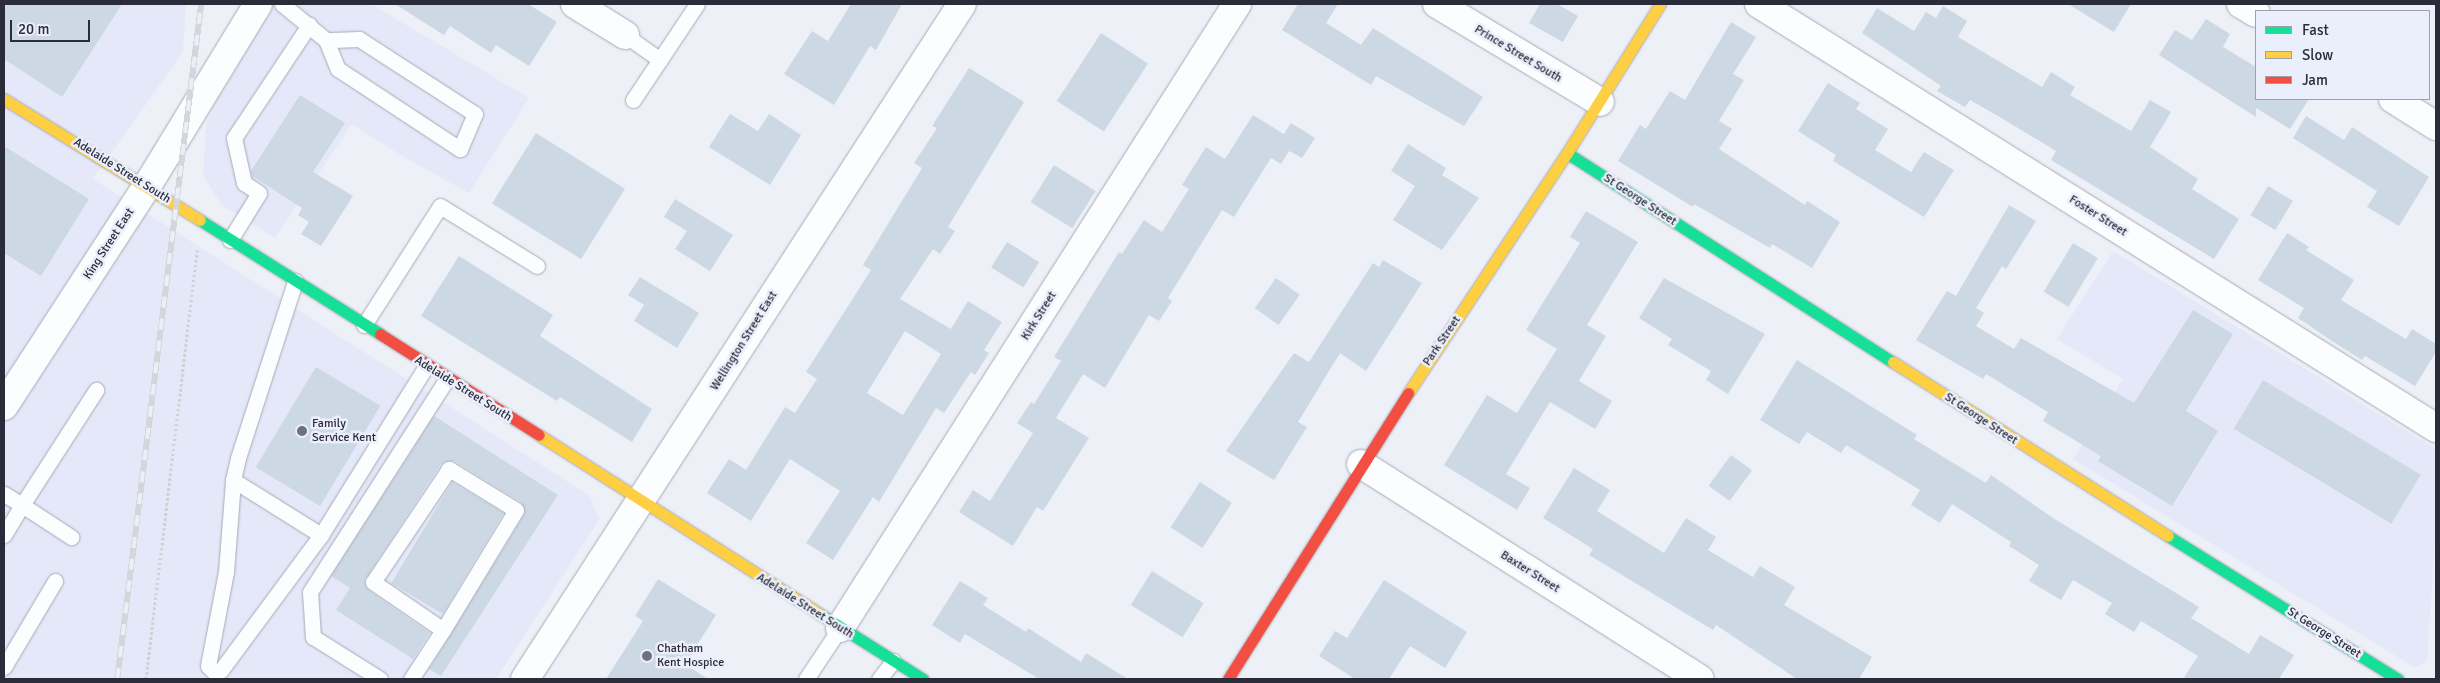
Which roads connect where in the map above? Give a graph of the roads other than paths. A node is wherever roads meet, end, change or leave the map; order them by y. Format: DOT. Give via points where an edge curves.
graph roads {
  1 [pos="258,4"];
  2 [pos="282,4"];
  3 [pos="575,4"];
  4 [pos="697,4"];
  5 [pos="962,4"];
  6 [pos="1237,4"];
  7 [pos="1437,4"];
  8 [pos="1660,4"];
  9 [pos="1759,4"];
  10 [pos="2241,4"];
  11 [pos="2255,13"];
  12 [pos="309,25"];
  13 [pos="625,35"];
  14 [pos="326,40"];
  15 [pos="660,60"];
  16 [pos="4,99"];
  17 [pos="633,100"];
  18 [pos="2395,100"];
  19 [pos="1600,102"];
  20 [pos="2436,126"];
  21 [pos="1567,153"];
  22 [pos="147,186"];
  23 [pos="230,240"];
  24 [pos="537,266"];
  25 [pos="295,281"];
  26 [pos="364,325"];
  27 [pos="426,366"];
  28 [pos="447,379"];
  29 [pos="96,390"];
  30 [pos="4,406"];
  31 [pos="2436,428"];
  32 [pos="1361,464"];
  33 [pos="233,480"];
  34 [pos="4,494"];
  35 [pos="642,503"];
  36 [pos="22,505"];
  37 [pos="4,535"];
  38 [pos="321,535"];
  39 [pos="71,538"];
  40 [pos="55,581"];
  41 [pos="840,628"];
  42 [pos="443,630"];
  43 [pos="893,660"];
  44 [pos="4,667"];
  45 [pos="380,679"];
  46 [pos="411,679"];
  47 [pos="525,679"];
  48 [pos="806,679"];
  49 [pos="879,679"];
  50 [pos="922,679"];
  51 [pos="1228,679"];
  52 [pos="1700,679"];
  53 [pos="2398,679"];
  1 -- 22 [label="street, King Street East"];
  2 -- 12 [label="lane"];
  3 -- 13 [label="street"];
  4 -- 15 [label="lane"];
  5 -- 35 [label="street, Wellington Street East"];
  6 -- 41 [label="street, Kirk Street"];
  7 -- 19 [label="street, Prince Street South"];
  8 -- 19 [label="street, Park Street"];
  9 -- 31 [label="street, Foster Street"];
  10 -- 11 [label="street"];
  12 -- 14 [label="lane"];
  12 -- 23 [label="lane" via="234,138 244,183 259,193"];
  13 -- 15 [label="lane"];
  14 -- 14 [label="lane" via="338,69 460,148 475,114 359,38"];
  15 -- 17 [label="lane"];
  16 -- 22 [label="street, Adelaide Street South"];
  18 -- 20 [label="street"];
  19 -- 21 [label="street, Park Street"];
  21 -- 32 [label="street, Park Street"];
  21 -- 53 [label="street, St George Street" via="2000,431"];
  22 -- 23 [label="street, Adelaide Street South"];
  22 -- 30 [label="street, King Street East"];
  23 -- 25 [label="street, Adelaide Street South"];
  24 -- 26 [label="lane" via="440,206"];
  25 -- 26 [label="street, Adelaide Street South"];
  25 -- 33 [label="lane"];
  26 -- 27 [label="street, Adelaide Street South"];
  27 -- 28 [label="street, Adelaide Street South"];
  27 -- 38 [label="lane"];
  28 -- 35 [label="street, Adelaide Street South"];
  28 -- 45 [label="lane" via="310,592 313,637"];
  29 -- 36 [label="lane"];
  32 -- 51 [label="street, Park Street"];
  32 -- 52 [label="street, Baxter Street"];
  33 -- 38 [label="lane"];
  33 -- 38 [label="lane" via="226,572 208,666 214,672 221,670"];
  34 -- 36 [label="lane"];
  35 -- 41 [label="street, Adelaide Street South"];
  35 -- 47 [label="street, Wellington Street East"];
  36 -- 37 [label="lane"];
  36 -- 39 [label="lane"];
  40 -- 44 [label="lane"];
  41 -- 43 [label="street, Adelaide Street South"];
  41 -- 48 [label="lane"];
  42 -- 42 [label="lane" via="516,510 450,469 372,582"];
  42 -- 46 [label="lane"];
  43 -- 49 [label="lane"];
  43 -- 50 [label="street, Adelaide Street South"];
}
